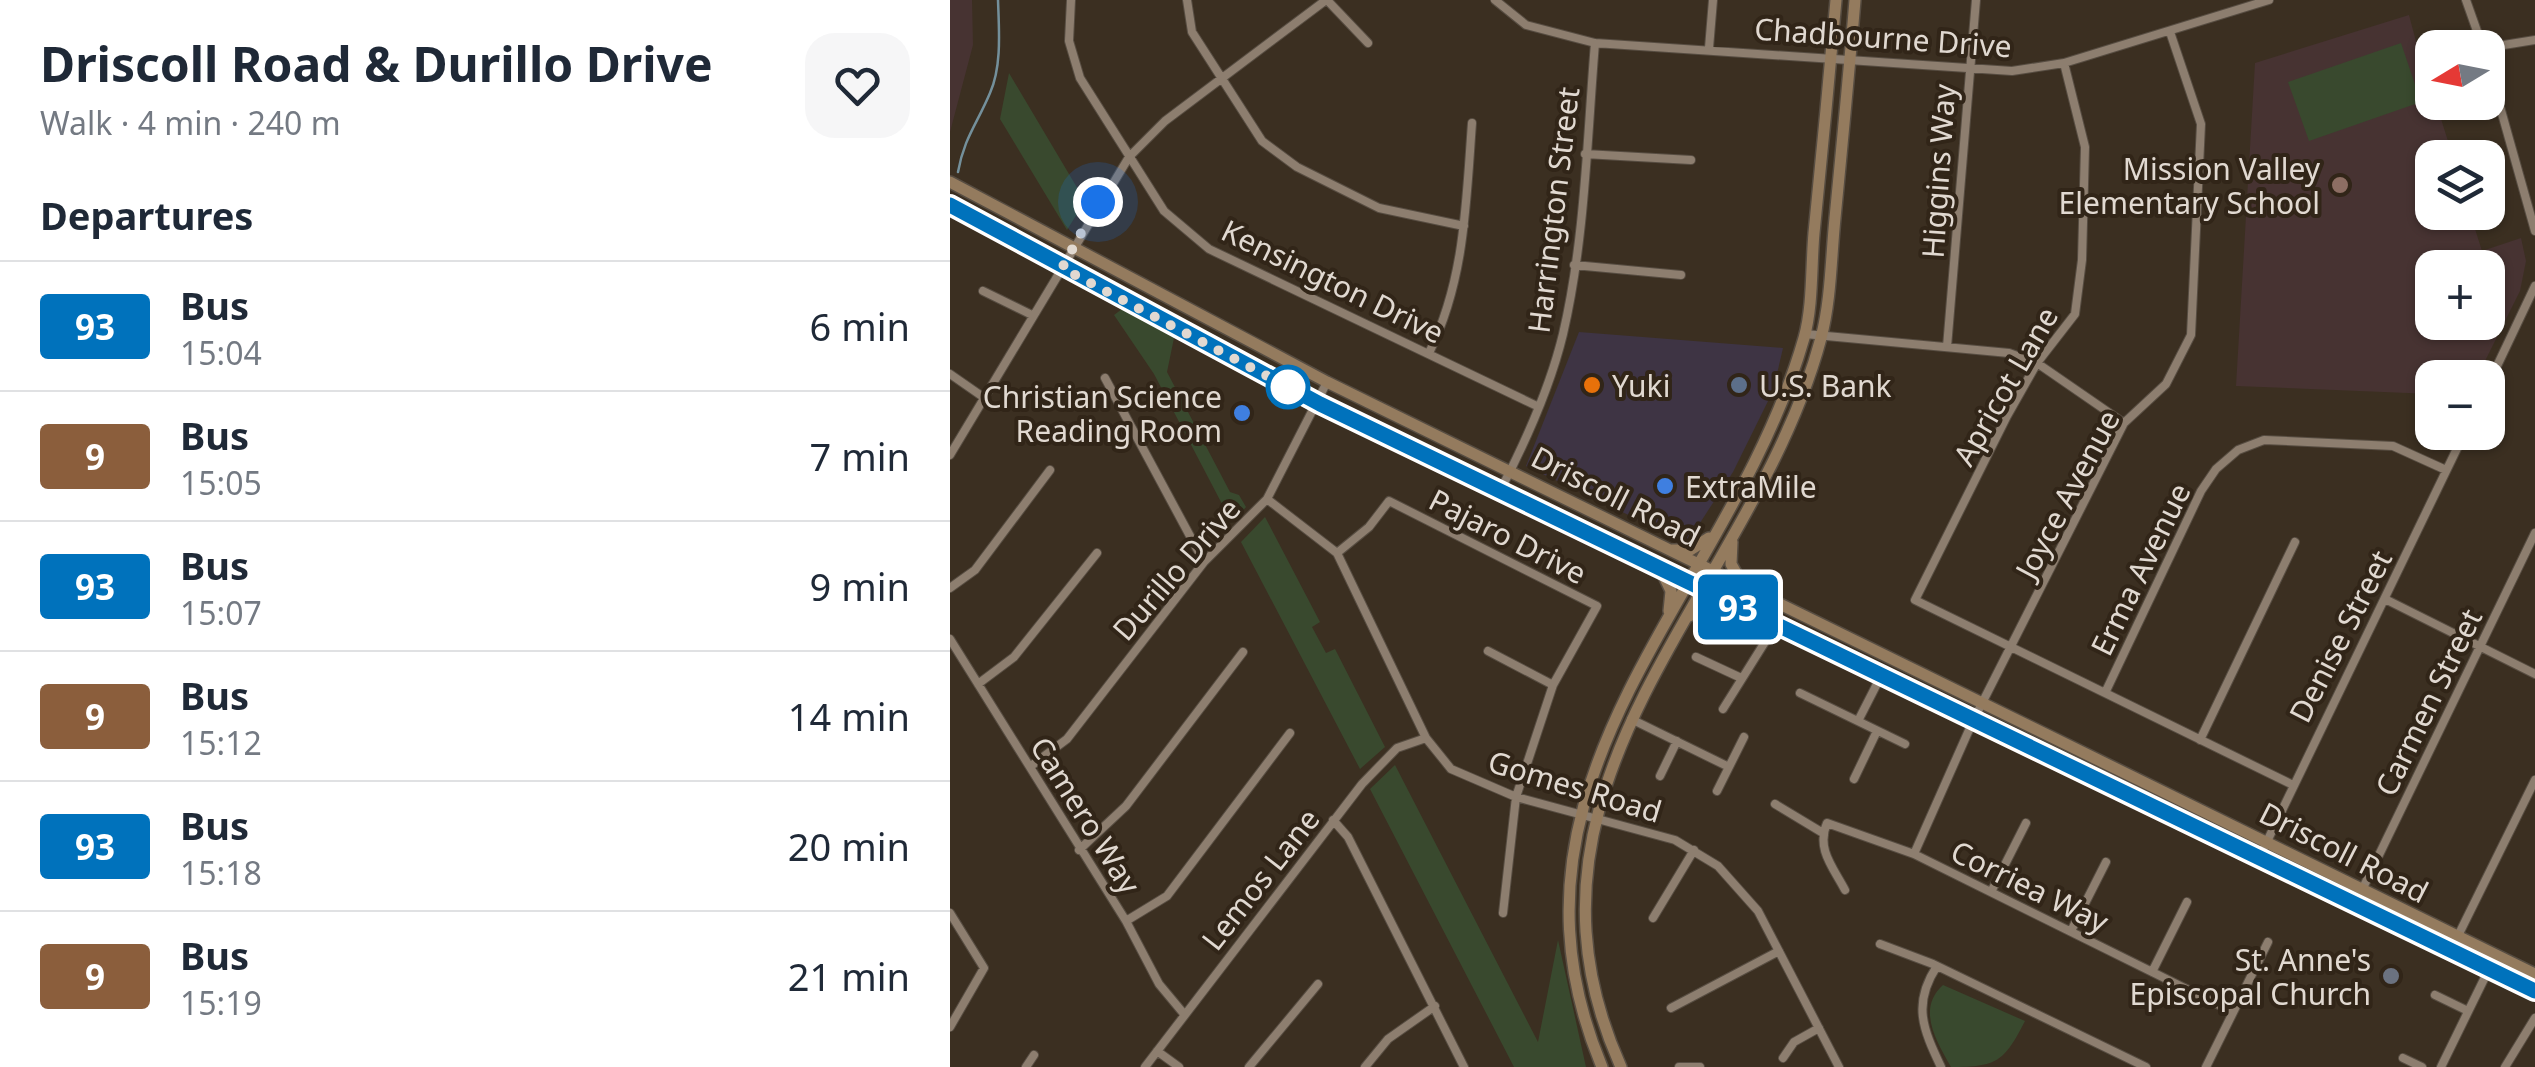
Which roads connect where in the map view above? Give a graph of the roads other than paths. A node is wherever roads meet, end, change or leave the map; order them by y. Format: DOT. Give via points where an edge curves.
graph roads {
  1 [pos="1071,0"];
  2 [pos="1187,0"];
  3 [pos="1326,0"];
  4 [pos="1494,0"];
  5 [pos="1713,0"];
  6 [pos="1836,0"];
  7 [pos="1854,0"];
  8 [pos="1976,0"];
  9 [pos="2269,0"];
  10 [pos="2466,0"];
  11 [pos="2477,30"];
  12 [pos="2170,32"];
  13 [pos="2535,40"];
  14 [pos="1368,43"];
  15 [pos="1596,43"];
  16 [pos="2505,45"];
  17 [pos="1709,48"];
  18 [pos="1831,56"];
  19 [pos="1850,58"];
  20 [pos="2064,63"];
  21 [pos="1968,68"];
  22 [pos="1220,80"];
  23 [pos="2504,120"];
  24 [pos="1472,123"];
  25 [pos="1585,154"];
  26 [pos="1129,157"];
  27 [pos="1691,160"];
  28 [pos="950,182"];
  29 [pos="950,205"];
  30 [pos="1464,226"];
  31 [pos="2535,230"];
  32 [pos="1072,250"];
  33 [pos="1574,265"];
  34 [pos="1062,268"];
  35 [pos="1681,275"];
  36 [pos="2535,286"];
  37 [pos="983,291"];
  38 [pos="1032,316"];
  39 [pos="1805,334"];
  40 [pos="1821,337"];
  41 [pos="1947,346"];
  42 [pos="1429,354"];
  43 [pos="2500,360"];
  44 [pos="2037,363"];
  45 [pos="950,374"];
  46 [pos="1105,378"];
  47 [pos="1327,382"];
  48 [pos="986,399"];
  49 [pos="1316,402"];
  50 [pos="1539,407"];
  51 [pos="2124,423"];
  52 [pos="2456,450"];
  53 [pos="950,455"];
  54 [pos="1050,470"];
  55 [pos="1511,470"];
  56 [pos="2446,470"];
  57 [pos="1500,491"];
  58 [pos="1267,499"];
  59 [pos="1716,532"];
  60 [pos="2535,533"];
  61 [pos="1733,534"];
  62 [pos="2295,542"];
  63 [pos="1669,550"];
  64 [pos="1337,552"];
  65 [pos="1098,553"];
  66 [pos="1204,562"];
  67 [pos="1698,566"];
  68 [pos="1660,568"];
  69 [pos="1711,573"];
  70 [pos="1688,582"];
  71 [pos="950,588"];
  72 [pos="1702,589"];
  73 [pos="1744,589"];
  74 [pos="2385,599"];
  75 [pos="1730,603"];
  76 [pos="1686,618"];
  77 [pos="1667,619"];
  78 [pos="1775,626"];
  79 [pos="950,638"];
  80 [pos="2011,647"];
  81 [pos="2480,647"];
  82 [pos="1488,651"];
  83 [pos="1242,652"];
  84 [pos="1696,657"];
  85 [pos="2535,674"];
  86 [pos="1880,676"];
  87 [pos="1740,677"];
  88 [pos="978,684"];
  89 [pos="1553,685"];
  90 [pos="1800,693"];
  91 [pos="2105,693"];
  92 [pos="1983,703"];
  93 [pos="1723,709"];
  94 [pos="1631,719"];
  95 [pos="1974,721"];
  96 [pos="1858,722"];
  97 [pos="1877,730"];
  98 [pos="1290,733"];
  99 [pos="1744,737"];
  100 [pos="1426,738"];
  101 [pos="2200,740"];
  102 [pos="1677,741"];
  103 [pos="1905,744"];
  104 [pos="1031,766"];
  105 [pos="1729,767"];
  106 [pos="1660,776"];
  107 [pos="1854,780"];
  108 [pos="2535,780"];
  109 [pos="2291,784"];
  110 [pos="1717,791"];
  111 [pos="1516,797"];
  112 [pos="1775,804"];
  113 [pos="1580,812"];
  114 [pos="1596,817"];
  115 [pos="1334,820"];
  116 [pos="2026,822"];
  117 [pos="1823,833"];
  118 [pos="2267,841"];
  119 [pos="1079,850"];
  120 [pos="1694,850"];
  121 [pos="1914,854"];
  122 [pos="2258,860"];
  123 [pos="2106,862"];
  124 [pos="1845,890"];
  125 [pos="2362,890"];
  126 [pos="1991,892"];
  127 [pos="2187,902"];
  128 [pos="950,913"];
  129 [pos="1503,913"];
  130 [pos="1653,918"];
  131 [pos="1126,921"];
  132 [pos="2071,932"];
  133 [pos="2458,937"];
  134 [pos="2268,942"];
  135 [pos="1880,944"];
  136 [pos="1779,951"];
  137 [pos="2450,952"];
  138 [pos="1937,966"];
  139 [pos="2488,971"];
  140 [pos="2152,972"];
  141 [pos="2535,974"];
  142 [pos="1318,984"];
  143 [pos="2535,991"];
  144 [pos="2435,995"];
  145 [pos="1434,1006"];
  146 [pos="1671,1008"];
  147 [pos="2233,1012"];
  148 [pos="2468,1012"];
  149 [pos="1184,1014"];
  150 [pos="2535,1018"];
  151 [pos="1587,1024"];
  152 [pos="950,1028"];
  153 [pos="1819,1028"];
  154 [pos="1156,1051"];
  155 [pos="1034,1056"];
  156 [pos="1783,1058"];
  157 [pos="2402,1058"];
  158 [pos="1026,1067"];
  159 [pos="1145,1067"];
  160 [pos="1178,1067"];
  161 [pos="1249,1067"];
  162 [pos="1365,1067"];
  163 [pos="1464,1067"];
  164 [pos="1602,1067"];
  165 [pos="1610,1067"];
  166 [pos="1620,1067"];
  167 [pos="1678,1067"];
  168 [pos="1700,1067"];
  169 [pos="1839,1067"];
  170 [pos="1942,1067"];
  171 [pos="2146,1067"];
  172 [pos="2206,1067"];
  173 [pos="2422,1067"];
  174 [pos="2441,1067"];
  175 [pos="2505,1067"];
  1 -- 26 [label="street, Kensington Drive" via="1072,61"];
  2 -- 22 [label="street" via="1192,32"];
  3 -- 14 [label="street"];
  3 -- 22 [label="street"];
  4 -- 15 [label="street, Chadbourne Drive" via="1526,25"];
  5 -- 17 [label="street"];
  6 -- 18 [label="street"];
  7 -- 19 [label="street"];
  8 -- 21 [label="street, Higgins Way"];
  9 -- 12 [label="street, Chadbourne Drive"];
  10 -- 11 [label="street"];
  12 -- 20 [label="street, Chadbourne Drive"];
  12 -- 51 [label="street, Joyce Avenue" via="2200,124 2191,335 2166,384"];
  13 -- 16 [label="street"];
  15 -- 17 [label="street, Chadbourne Drive"];
  15 -- 25 [label="street, Harrington Street"];
  17 -- 18 [label="street, Chadbourne Drive"];
  18 -- 19 [label="street, Chadbourne Drive"];
  18 -- 39 [label="street"];
  19 -- 21 [label="street, Chadbourne Drive"];
  19 -- 40 [label="street"];
  20 -- 21 [label="street, Chadbourne Drive"];
  20 -- 44 [label="street, Apricot Lane" via="2085,147 2082,260 2075,314"];
  21 -- 41 [label="street, Higgins Way"];
  22 -- 26 [label="street"];
  22 -- 30 [label="street" via="1262,141 1297,167 1379,208"];
  23 -- 31 [label="street"];
  24 -- 30 [label="street"];
  25 -- 27 [label="street"];
  25 -- 33 [label="street, Harrington Street"];
  26 -- 32 [label="street"];
  26 -- 42 [label="street, Kensington Drive" via="1164,210 1209,248"];
  28 -- 32 [label="street, Driscoll Road"];
  29 -- 34 [label="street, Driscoll Road"];
  30 -- 42 [label="street" via="1446,319"];
  32 -- 34 [label="street"];
  32 -- 47 [label="street, Driscoll Road"];
  33 -- 35 [label="street"];
  33 -- 50 [label="street, Harrington Street" via="1563,334"];
  34 -- 38 [label="street"];
  34 -- 49 [label="street, Driscoll Road"];
  36 -- 43 [label="street"];
  37 -- 38 [label="street"];
  38 -- 48 [label="street"];
  39 -- 40 [label="street"];
  39 -- 59 [label="street" via="1769,433"];
  40 -- 41 [label="street"];
  40 -- 61 [label="street" via="1774,459"];
  41 -- 44 [label="street"];
  42 -- 50 [label="street, Kensington Drive"];
  44 -- 51 [label="street"];
  44 -- 80 [label="street, Apricot Lane" via="1916,600"];
  45 -- 48 [label="street"];
  46 -- 66 [label="street"];
  47 -- 49 [label="street, Durillo Drive"];
  47 -- 55 [label="street, Driscoll Road"];
  48 -- 53 [label="street"];
  49 -- 57 [label="street, Driscoll Road"];
  49 -- 58 [label="street, Durillo Drive"];
  50 -- 55 [label="street, Harrington Street"];
  51 -- 80 [label="street, Joyce Avenue"];
  52 -- 56 [label="street, Denise Street"];
  54 -- 71 [label="street" via="975,570"];
  55 -- 57 [label="street, Harrington Street"];
  55 -- 63 [label="street, Driscoll Road"];
  56 -- 74 [label="street, Denise Street"];
  56 -- 91 [label="street, Erma Avenue" via="2393,446 2264,440 2238,450 2201,491"];
  57 -- 68 [label="street, Driscoll Road"];
  58 -- 64 [label="street, Gomes Road"];
  58 -- 66 [label="street, Durillo Drive"];
  59 -- 63 [label="street" via="1690,550"];
  59 -- 67 [label="street"];
  60 -- 81 [label="street, Carmen Street"];
  61 -- 69 [label="street"];
  61 -- 73 [label="street" via="1731,564"];
  62 -- 101 [label="street"];
  63 -- 67 [label="street, Driscoll Road"];
  64 -- 89 [label="street, Pajaro Drive" via="1389,501 1597,606"];
  64 -- 100 [label="street, Gomes Road"];
  65 -- 88 [label="street" via="1014,657"];
  66 -- 104 [label="street, Durillo Drive" via="1067,739"];
  67 -- 69 [label="street, Driscoll Road"];
  67 -- 70 [label="street"];
  68 -- 70 [label="street, Driscoll Road"];
  68 -- 77 [label="street" via="1670,591"];
  69 -- 72 [label="street"];
  69 -- 73 [label="street, Driscoll Road"];
  70 -- 72 [label="street, Driscoll Road"];
  70 -- 77 [label="street"];
  72 -- 75 [label="street, Driscoll Road"];
  72 -- 76 [label="street"];
  73 -- 92 [label="street, Driscoll Road"];
  74 -- 81 [label="street"];
  74 -- 109 [label="street, Denise Street"];
  75 -- 76 [label="street"];
  75 -- 78 [label="street, Driscoll Road"];
  76 -- 94 [label="street"];
  77 -- 113 [label="street" via="1605,735"];
  78 -- 86 [label="street, Driscoll Road"];
  78 -- 87 [label="street"];
  79 -- 88 [label="street, Camero Way"];
  80 -- 91 [label="street"];
  80 -- 92 [label="street, Joyce Avenue"];
  81 -- 85 [label="street"];
  81 -- 125 [label="street, Carmen Street"];
  82 -- 89 [label="street"];
  83 -- 119 [label="street" via="1126,806"];
  84 -- 87 [label="street"];
  86 -- 95 [label="street, Driscoll Road"];
  86 -- 96 [label="street"];
  87 -- 93 [label="street"];
  88 -- 104 [label="street, Camero Way"];
  89 -- 111 [label="street, Pajaro Drive"];
  90 -- 96 [label="street"];
  91 -- 101 [label="street"];
  92 -- 95 [label="street, Joyce Avenue"];
  92 -- 118 [label="street, Driscoll Road"];
  94 -- 102 [label="street"];
  94 -- 114 [label="street"];
  95 -- 121 [label="street, Joyce Avenue"];
  95 -- 122 [label="street, Driscoll Road"];
  96 -- 97 [label="street"];
  97 -- 103 [label="street"];
  97 -- 107 [label="street"];
  98 -- 131 [label="street" via="1166,896"];
  99 -- 105 [label="street"];
  100 -- 111 [label="street, Gomes Road" via="1451,769"];
  100 -- 115 [label="street, Lemos Lane" via="1397,748"];
  101 -- 109 [label="street"];
  102 -- 105 [label="street"];
  102 -- 106 [label="street"];
  104 -- 119 [label="street, Camero Way"];
  105 -- 110 [label="street"];
  108 -- 133 [label="street"];
  109 -- 118 [label="street, Denise Street"];
  111 -- 113 [label="street, Gomes Road"];
  111 -- 129 [label="street, Pajaro Drive"];
  112 -- 117 [label="street"];
  113 -- 114 [label="street, Gomes Road"];
  113 -- 151 [label="street" via="1570,918"];
  114 -- 120 [label="street, Gomes Road"];
  114 -- 166 [label="street" via="1588,935 1598,1003"];
  115 -- 145 [label="street"];
  115 -- 149 [label="street, Lemos Lane"];
  116 -- 126 [label="street"];
  117 -- 121 [label="street, Corriea Way" via="1827,823"];
  117 -- 124 [label="street" via="1823,850"];
  118 -- 122 [label="street, Denise Street"];
  118 -- 125 [label="street, Driscoll Road"];
  119 -- 131 [label="street, Camero Way"];
  120 -- 130 [label="street"];
  120 -- 136 [label="street, Gomes Road" via="1745,893"];
  121 -- 126 [label="street, Corriea Way"];
  122 -- 137 [label="street, Driscoll Road"];
  123 -- 132 [label="street"];
  125 -- 133 [label="street, Driscoll Road"];
  126 -- 132 [label="street, Corriea Way"];
  127 -- 140 [label="street"];
  128 -- 152 [label="street" via="984,968"];
  131 -- 149 [label="street, Camero Way" via="1159,984"];
  132 -- 140 [label="street, Corriea Way"];
  133 -- 137 [label="street"];
  133 -- 141 [label="street, Driscoll Road"];
  134 -- 147 [label="street"];
  135 -- 138 [label="street"];
  136 -- 146 [label="street"];
  136 -- 153 [label="street, Gomes Road"];
  137 -- 139 [label="street, Driscoll Road"];
  138 -- 170 [label="street" via="1920,1005"];
  138 -- 171 [label="street"];
  139 -- 143 [label="street, Driscoll Road"];
  139 -- 148 [label="street"];
  140 -- 147 [label="street, Corriea Way"];
  142 -- 161 [label="street"];
  144 -- 148 [label="street"];
  145 -- 162 [label="street" via="1388,1039"];
  145 -- 163 [label="street"];
  147 -- 172 [label="street"];
  148 -- 174 [label="street"];
  149 -- 154 [label="street, Lemos Lane"];
  150 -- 175 [label="street"];
  151 -- 164 [label="street"];
  151 -- 165 [label="street"];
  153 -- 156 [label="street" via="1794,1042"];
  153 -- 169 [label="street, Gomes Road"];
  154 -- 159 [label="street, Lemos Lane"];
  154 -- 160 [label="street"];
  155 -- 158 [label="street"];
  157 -- 173 [label="street"];
  167 -- 168 [label="street"];
}
